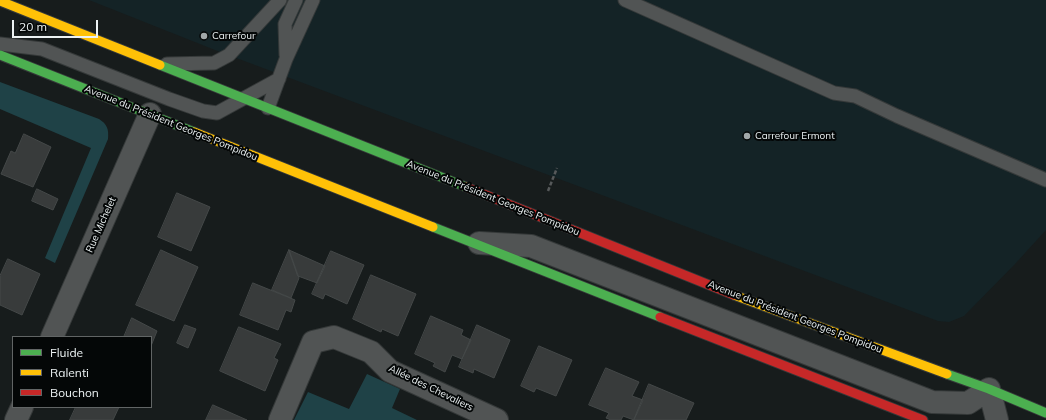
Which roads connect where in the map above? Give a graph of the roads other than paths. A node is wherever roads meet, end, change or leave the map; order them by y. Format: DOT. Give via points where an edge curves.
graph roads {
  1 [pos="280,0"];
  2 [pos="296,0"];
  3 [pos="313,0"];
  4 [pos="625,0"];
  5 [pos="0,1"];
  6 [pos="0,44"];
  7 [pos="0,54"];
  8 [pos="286,59"];
  9 [pos="157,64"];
  10 [pos="279,79"];
  11 [pos="245,98"];
  12 [pos="268,108"];
  13 [pos="150,114"];
  14 [pos="1046,180"];
  15 [pos="476,243"];
  16 [pos="52,336"];
  17 [pos="989,389"];
  18 [pos="22,408"];
  19 [pos="1046,413"];
  20 [pos="16,420"];
  21 [pos="280,420"];
  22 [pos="497,420"];
  23 [pos="924,420"];
  24 [pos="997,420"];
  1 -- 9 [label="lane" via="229,55 214,63"];
  2 -- 8 [label="lane" via="285,24"];
  3 -- 8 [label="lane"];
  4 -- 14 [label="lane" via="834,93 855,96"];
  5 -- 9 [label="main road, Avenue du Président Georges Pompidou"];
  6 -- 11 [label="lane" via="42,49 168,100 203,111 217,113"];
  7 -- 13 [label="main road, Avenue du Président Georges Pompidou"];
  8 -- 10 [label="lane"];
  9 -- 11 [label="main road, Avenue du Président Georges Pompidou"];
  10 -- 11 [label="lane"];
  10 -- 12 [label="lane"];
  11 -- 12 [label="main road, Avenue du Président Georges Pompidou"];
  12 -- 17 [label="main road, Avenue du Président Georges Pompidou" via="753,302"];
  13 -- 15 [label="main road, Avenue du Président Georges Pompidou"];
  13 -- 16 [label="street, Rue Michelet"];
  15 -- 17 [label="street, Avenue du Président Georges Pompidou" via="531,246 932,402 968,403"];
  15 -- 23 [label="main road, Avenue du Président Georges Pompidou"];
  17 -- 19 [label="main road, Avenue du Président Georges Pompidou"];
  17 -- 24 [label="street"];
  18 -- 20 [label="street"];
  21 -- 22 [label="street, Allée des Chevaliers" via="313,342 334,337 371,352 390,371"];
}
